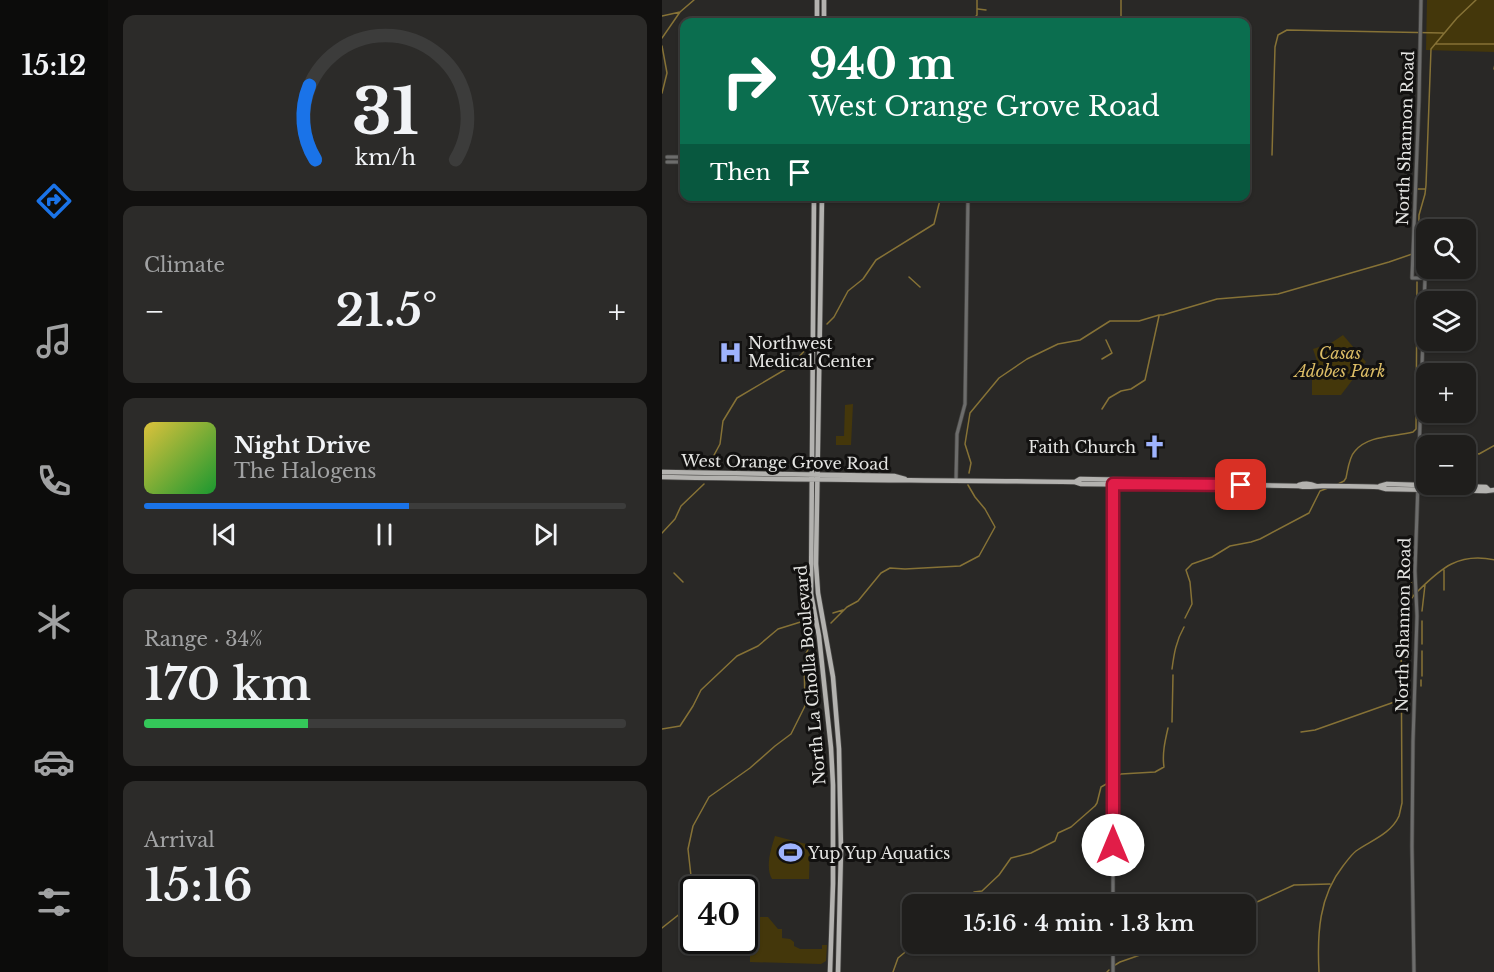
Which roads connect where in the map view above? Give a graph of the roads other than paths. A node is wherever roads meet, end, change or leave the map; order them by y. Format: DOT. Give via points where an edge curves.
graph roads {
  1 [pos="817,0"];
  2 [pos="824,0"];
  3 [pos="1421,0"];
  4 [pos="817,18"];
  5 [pos="824,18"];
  6 [pos="667,157"];
  7 [pos="680,157"];
  8 [pos="666,162"];
  9 [pos="680,162"];
  10 [pos="814,201"];
  11 [pos="822,201"];
  12 [pos="968,201"];
  13 [pos="1420,435"];
  14 [pos="662,472"];
  15 [pos="736,473"];
  16 [pos="811,474"];
  17 [pos="818,474"];
  18 [pos="662,477"];
  19 [pos="702,478"];
  20 [pos="811,480"];
  21 [pos="818,480"];
  22 [pos="908,480"];
  23 [pos="956,480"];
  24 [pos="1075,482"];
  25 [pos="1113,484"];
  26 [pos="1196,484"];
  27 [pos="1416,487"];
  28 [pos="1476,490"];
  29 [pos="1492,490"];
  30 [pos="1418,495"];
  31 [pos="1113,894"];
  32 [pos="1113,954"];
  33 [pos="830,972"];
  34 [pos="838,972"];
  35 [pos="1113,972"];
  36 [pos="1414,972"];
  1 -- 4 [label="main road"];
  2 -- 5 [label="main road"];
  3 -- 13 [label="street, North Shannon Road" via="1412,278 1425,278"];
  6 -- 7 [label="street"];
  8 -- 9 [label="street"];
  10 -- 16 [label="main road, North La Cholla Boulevard"];
  11 -- 17 [label="main road, North La Cholla Boulevard"];
  12 -- 23 [label="street" via="965,405 957,434"];
  14 -- 15 [label="main road, West Orange Grove Road"];
  15 -- 16 [label="main road, West Orange Grove Road"];
  15 -- 19 [label="main road"];
  16 -- 17 [label="main road, West Orange Grove Road"];
  16 -- 20 [label="main road, North La Cholla Boulevard"];
  17 -- 21 [label="main road, North La Cholla Boulevard"];
  17 -- 22 [label="main road, West Orange Grove Road" via="894,476"];
  18 -- 19 [label="main road, West Orange Grove Road"];
  19 -- 20 [label="main road, West Orange Grove Road"];
  20 -- 21 [label="main road, West Orange Grove Road"];
  20 -- 33 [label="main road, North La Cholla Boulevard" via="811,594 824,677 833,785"];
  21 -- 22 [label="main road, West Orange Grove Road"];
  21 -- 34 [label="main road, North La Cholla Boulevard" via="818,593 833,678 839,749"];
  22 -- 23 [label="main road, West Orange Grove Road"];
  23 -- 24 [label="main road, West Orange Grove Road"];
  24 -- 25 [label="main road, West Orange Grove Road"];
  24 -- 26 [label="main road, West Orange Grove Road" via="1156,480"];
  25 -- 26 [label="main road, West Orange Grove Road"];
  25 -- 31 [label="street"];
  26 -- 27 [label="main road, West Orange Grove Road"];
  28 -- 29 [label="main road, West Orange Grove Road"];
  30 -- 36 [label="street, North Shannon Road"];
  32 -- 35 [label="street"];
}
